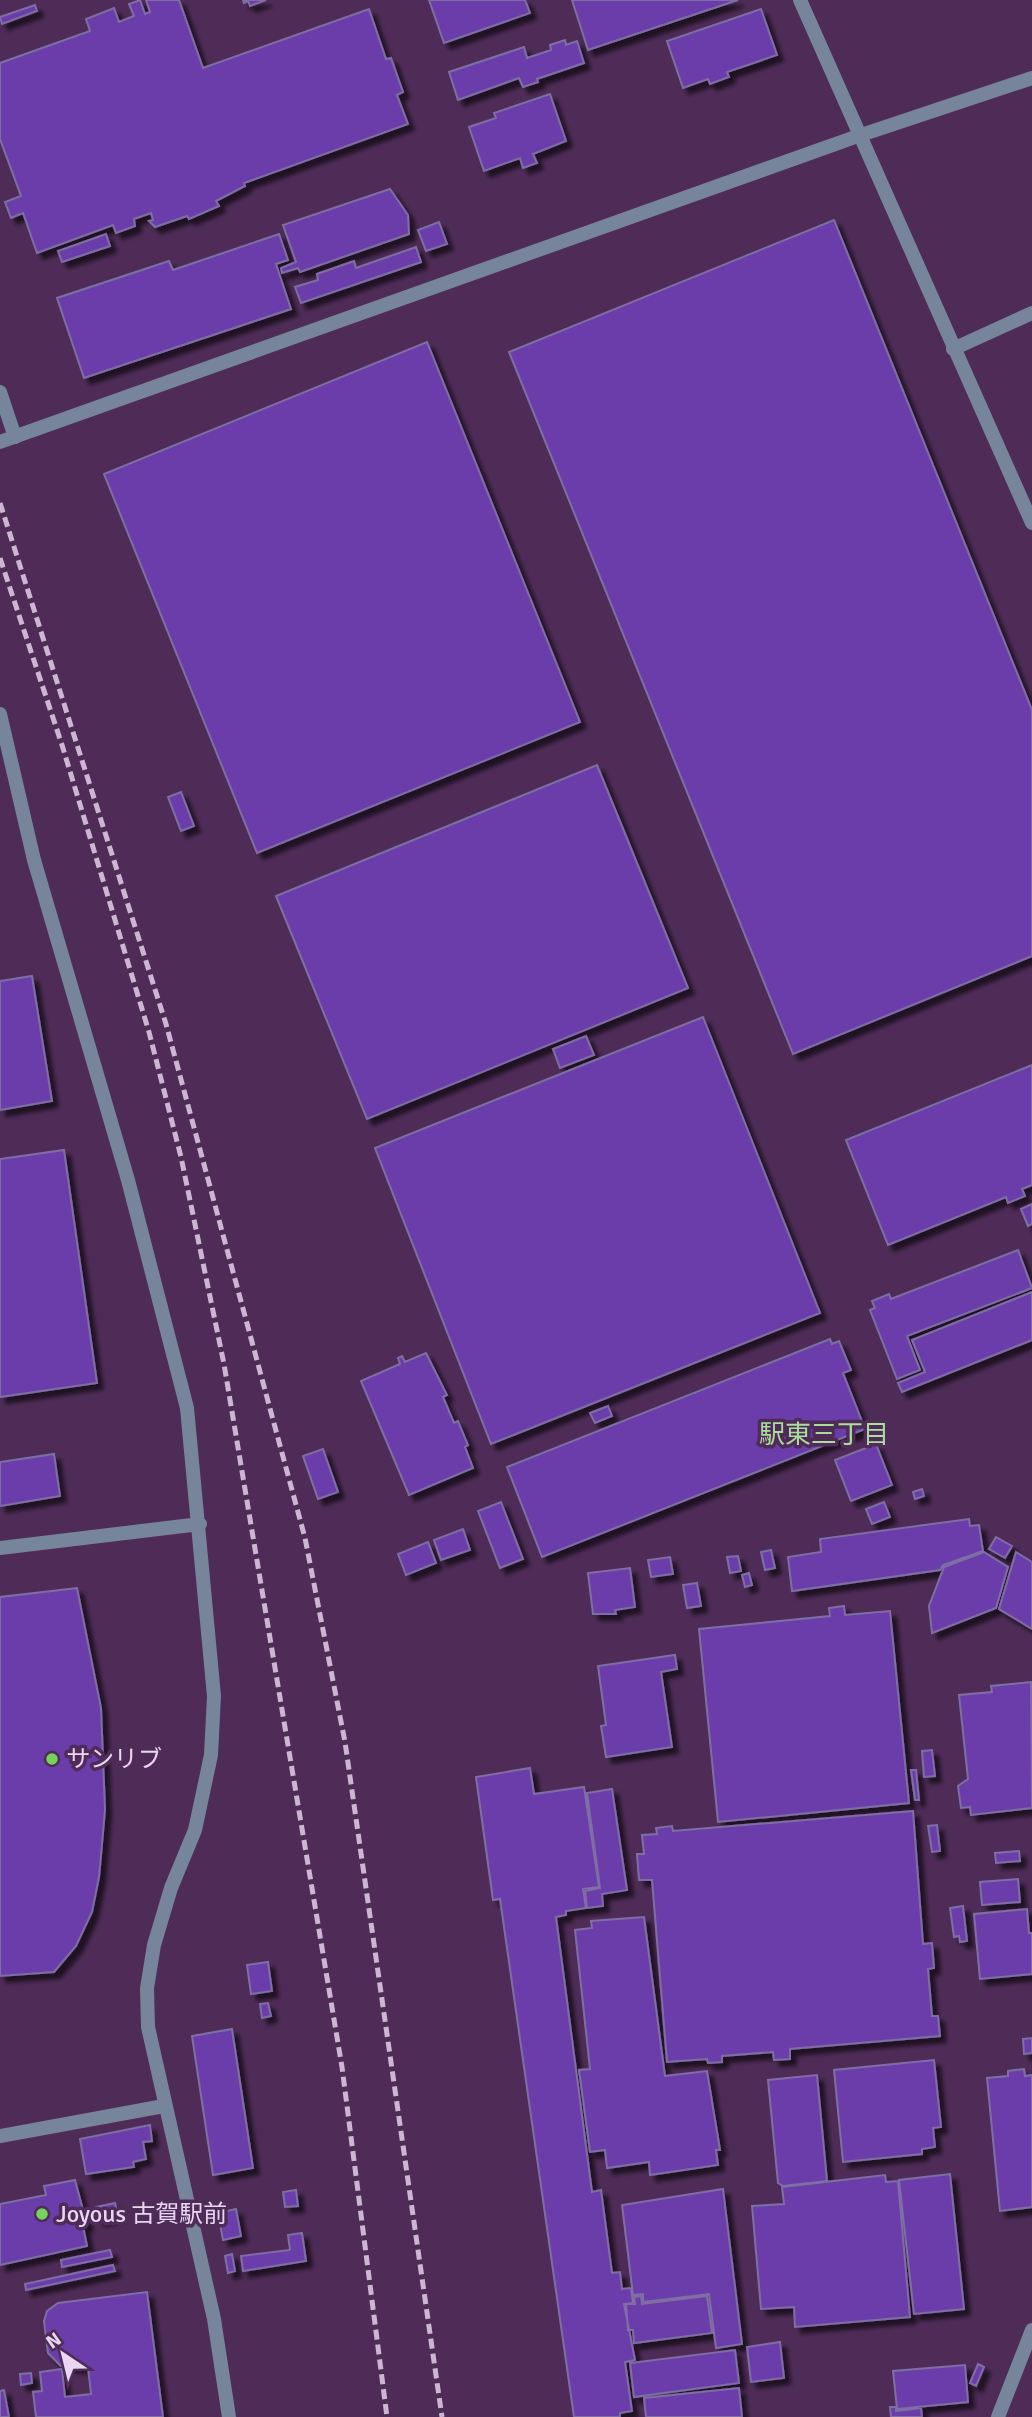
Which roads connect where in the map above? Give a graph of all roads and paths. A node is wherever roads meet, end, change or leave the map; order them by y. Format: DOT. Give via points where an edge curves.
graph roads {
  1 [pos="800,0"];
  2 [pos="1032,78"];
  3 [pos="859,136"];
  4 [pos="1032,313"];
  5 [pos="953,349"];
  6 [pos="0,392"];
  7 [pos="15,437"];
  8 [pos="0,442"];
  9 [pos="1031,520"];
  10 [pos="0,714"];
  11 [pos="4,748"];
  12 [pos="200,1524"];
  13 [pos="0,1548"];
  14 [pos="164,2106"];
  15 [pos="0,2136"];
  16 [pos="1032,2330"];
  17 [pos="229,2417"];
  18 [pos="998,2417"];
  1 -- 3 [label="street"];
  2 -- 3 [label="street"];
  3 -- 5 [label="street"];
  3 -- 7 [label="street"];
  4 -- 5 [label="street"];
  5 -- 9 [label="street"];
  6 -- 7 [label="street"];
  7 -- 8 [label="street"];
  10 -- 11 [label="street"];
  11 -- 12 [label="street" via="128,1180 187,1408"];
  12 -- 13 [label="street"];
  12 -- 14 [label="street" via="214,1696 211,1755 195,1829 170,1888 154,1945 147,1988 148,2027"];
  14 -- 15 [label="street"];
  14 -- 17 [label="street" via="215,2319"];
  16 -- 18 [label="street"];
}
